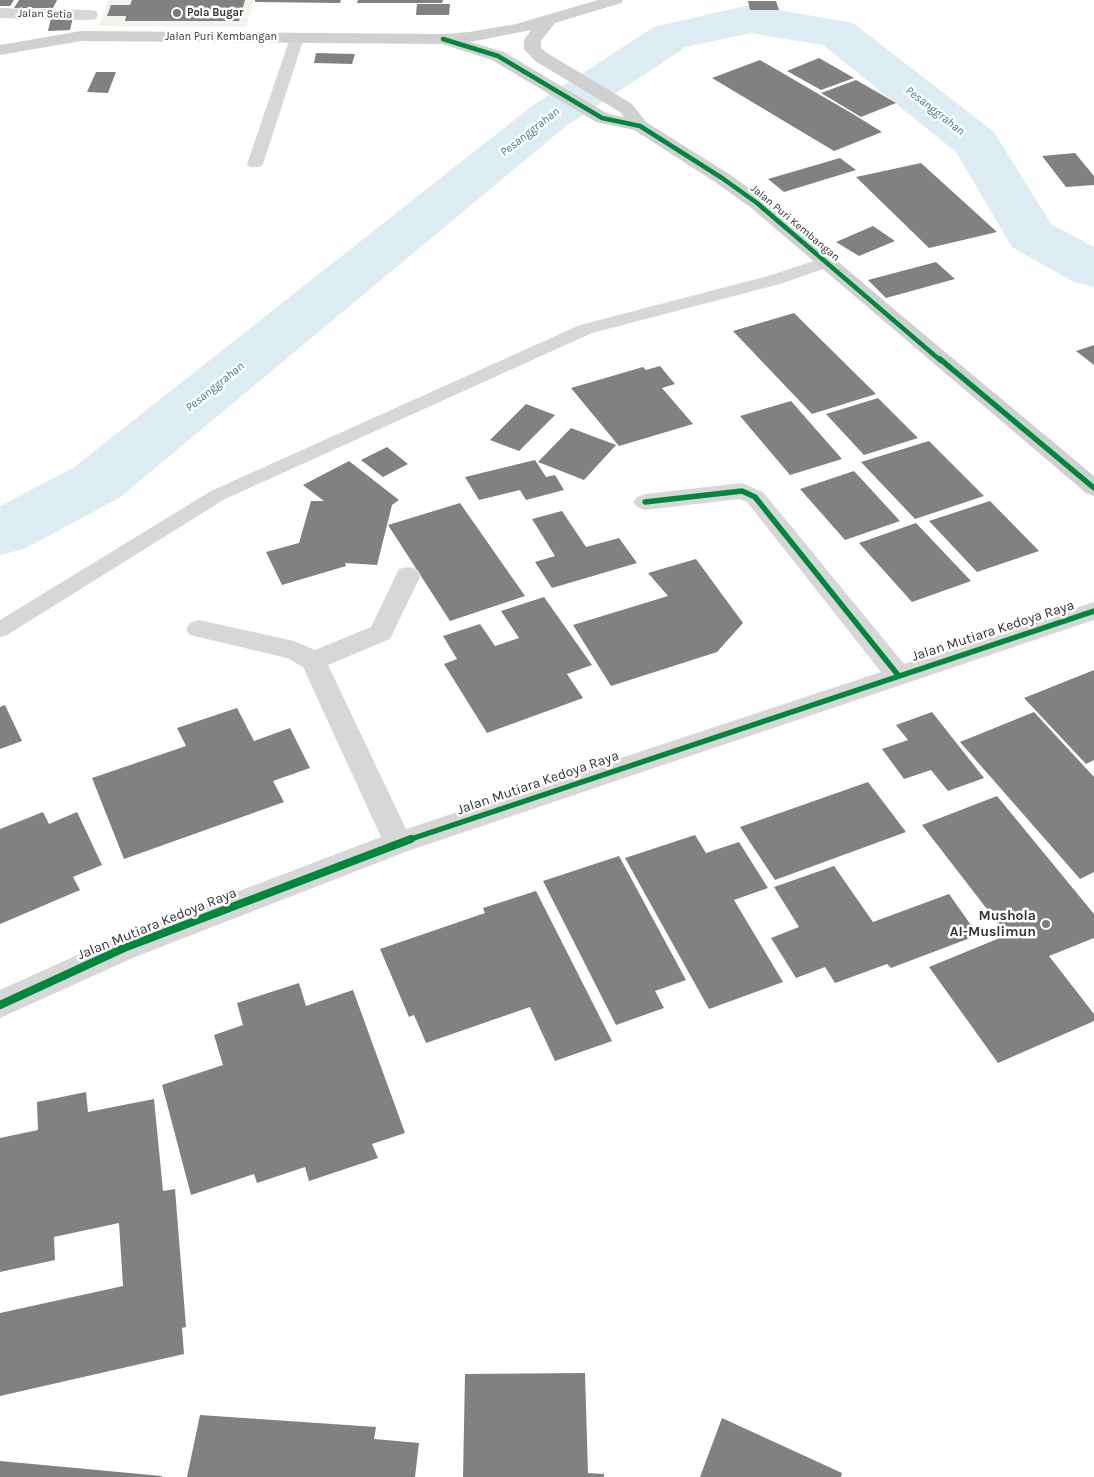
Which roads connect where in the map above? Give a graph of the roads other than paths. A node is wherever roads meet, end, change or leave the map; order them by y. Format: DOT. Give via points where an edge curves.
graph roads {
  1 [pos="615,0"];
  2 [pos="93,8"];
  3 [pos="0,13"];
  4 [pos="548,21"];
  5 [pos="81,36"];
  6 [pos="297,38"];
  7 [pos="443,39"];
  8 [pos="0,50"];
  9 [pos="640,126"];
  10 [pos="254,164"];
  11 [pos="826,262"];
  12 [pos="1094,488"];
  13 [pos="645,502"];
  14 [pos="408,576"];
  15 [pos="1094,611"];
  16 [pos="199,629"];
  17 [pos="0,630"];
  18 [pos="313,661"];
  19 [pos="898,675"];
  20 [pos="398,843"];
  21 [pos="0,1005"];
  1 -- 4 [label="street, Jalan Puri Kembangan"];
  2 -- 3 [label="street, Jalan Setia"];
  2 -- 5 [label="street"];
  4 -- 7 [label="street, Jalan Puri Kembangan" via="492,34"];
  4 -- 9 [label="street, Jalan Puri Kembangan" via="532,40 533,49 626,108"];
  5 -- 6 [label="street, Jalan Puri Kembangan"];
  5 -- 8 [label="street, Jalan Puri Kembangan"];
  6 -- 7 [label="street, Jalan Puri Kembangan"];
  6 -- 10 [label="lane"];
  7 -- 9 [label="street, Jalan Puri Kembangan" via="480,49 513,63 602,118"];
  9 -- 11 [label="street, Jalan Puri Kembangan" via="757,203"];
  11 -- 12 [label="street, Jalan Puri Kembangan"];
  11 -- 17 [label="lane" via="774,280 586,330 568,338 218,495"];
  13 -- 19 [label="street" via="742,491 755,497"];
  14 -- 18 [label="street" via="381,633"];
  15 -- 19 [label="street, Jalan Mutiara Kedoya Raya"];
  16 -- 18 [label="street" via="294,650"];
  18 -- 20 [label="street"];
  19 -- 20 [label="street, Jalan Mutiara Kedoya Raya"];
  20 -- 21 [label="street, Jalan Mutiara Kedoya Raya" via="124,948"];
}
